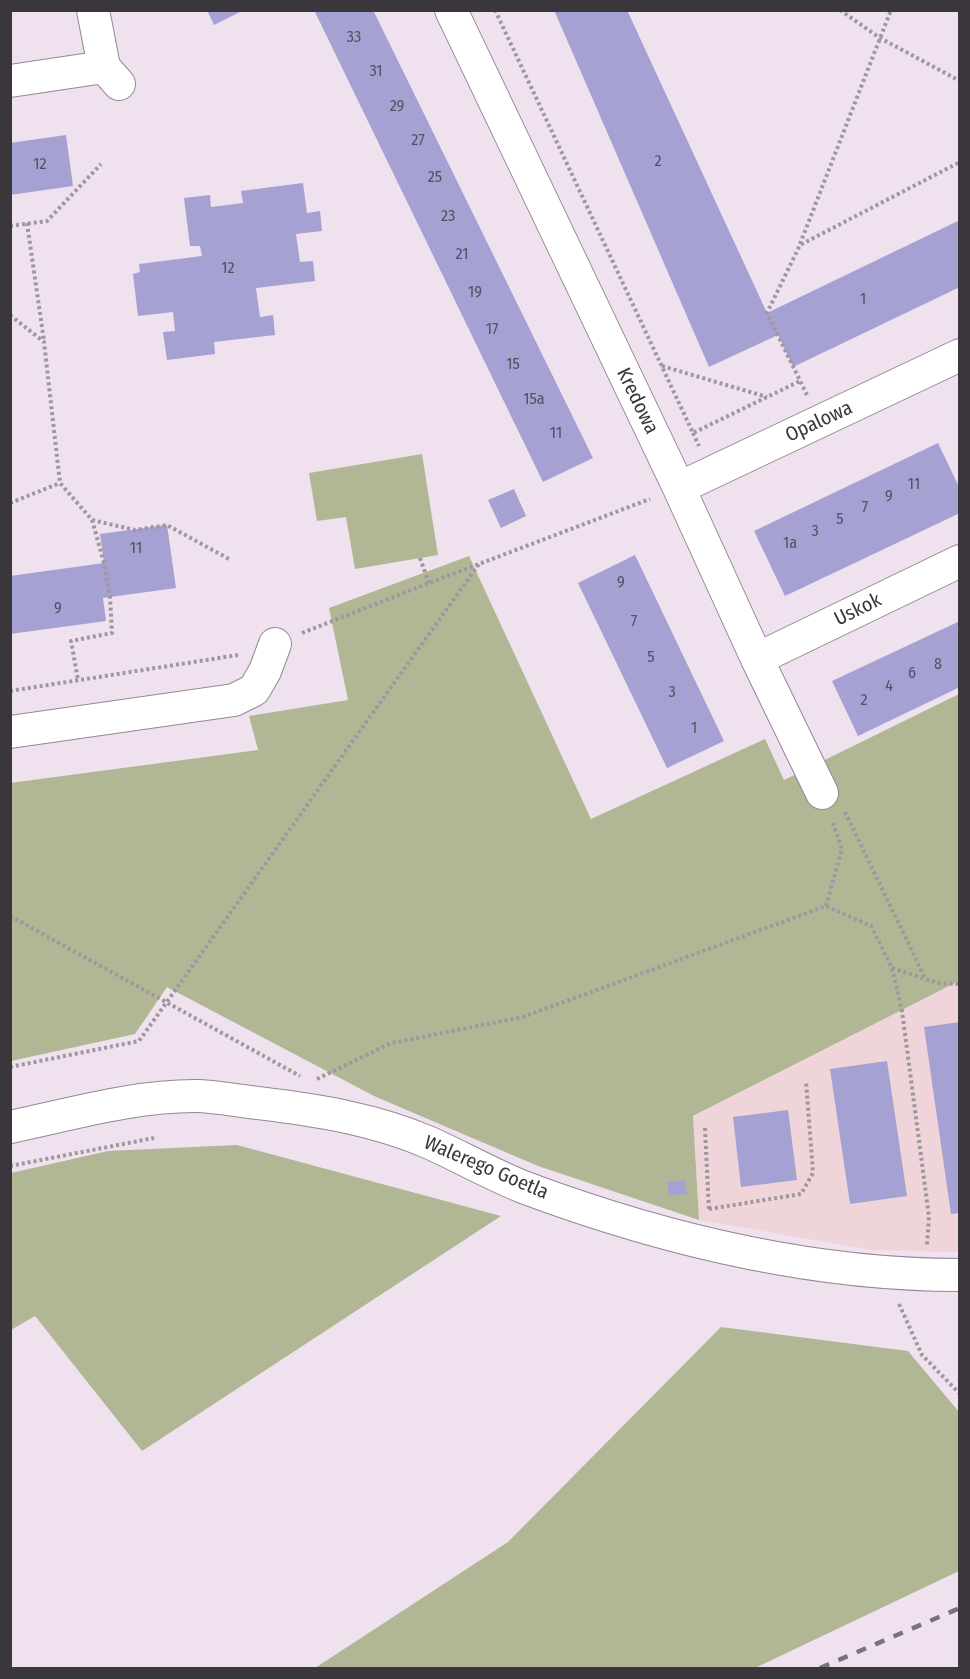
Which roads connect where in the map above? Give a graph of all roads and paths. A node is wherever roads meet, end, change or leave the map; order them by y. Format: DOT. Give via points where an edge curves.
graph roads {
  1 [pos="93,10"];
  2 [pos="451,10"];
  3 [pos="495,10"];
  4 [pos="840,10"];
  5 [pos="891,10"];
  6 [pos="880,38"];
  7 [pos="10,81"];
  8 [pos="960,81"];
  9 [pos="960,162"];
  10 [pos="101,164"];
  11 [pos="27,223"];
  12 [pos="10,225"];
  13 [pos="800,245"];
  14 [pos="10,315"];
  15 [pos="44,342"];
  16 [pos="960,355"];
  17 [pos="661,366"];
  18 [pos="800,381"];
  19 [pos="767,397"];
  20 [pos="820,421"];
  21 [pos="60,483"];
  22 [pos="679,488"];
  23 [pos="10,503"];
  24 [pos="92,520"];
  25 [pos="420,558"];
  26 [pos="229,559"];
  27 [pos="960,561"];
  28 [pos="479,564"];
  29 [pos="429,583"];
  30 [pos="275,644"];
  31 [pos="757,659"];
  32 [pos="78,680"];
  33 [pos="10,691"];
  34 [pos="10,732"];
  35 [pos="822,793"];
  36 [pos="826,906"];
  37 [pos="10,916"];
  38 [pos="892,968"];
  39 [pos="925,978"];
  40 [pos="960,984"];
  41 [pos="167,1002"];
  42 [pos="10,1067"];
  43 [pos="301,1076"];
  44 [pos="311,1082"];
  45 [pos="806,1082"];
  46 [pos="10,1127"];
  47 [pos="705,1128"];
  48 [pos="154,1138"];
  49 [pos="10,1166"];
  50 [pos="709,1209"];
  51 [pos="699,1243"];
  52 [pos="884,1272"];
  53 [pos="924,1275"];
  54 [pos="960,1275"];
  55 [pos="960,1394"];
  1 -- 7 [label="street" via="112,76"];
  2 -- 22 [label="street, Kredowa"];
  3 -- 17 [label="path"];
  4 -- 6 [label="path"];
  5 -- 6 [label="path"];
  6 -- 8 [label="path"];
  6 -- 13 [label="path"];
  9 -- 13 [label="path"];
  10 -- 11 [label="path" via="47,221"];
  11 -- 12 [label="path"];
  11 -- 15 [label="path"];
  13 -- 18 [label="path" via="767,313"];
  14 -- 15 [label="path"];
  15 -- 21 [label="path"];
  16 -- 20 [label="street, Opalowa"];
  17 -- 19 [label="path"];
  17 -- 19 [label="path" via="693,433"];
  18 -- 19 [label="path"];
  18 -- 20 [label="path"];
  20 -- 22 [label="street, Opalowa"];
  21 -- 23 [label="path"];
  21 -- 24 [label="path"];
  22 -- 28 [label="path"];
  22 -- 31 [label="street, Kredowa"];
  24 -- 26 [label="path" via="135,530 167,525"];
  24 -- 32 [label="path" via="104,563 112,633 71,641"];
  25 -- 29 [label="path"];
  27 -- 31 [label="street, Uskok"];
  28 -- 29 [label="path"];
  28 -- 41 [label="path"];
  29 -- 30 [label="path"];
  30 -- 32 [label="path" via="229,657"];
  30 -- 34 [label="street" via="254,690 234,700"];
  31 -- 35 [label="street, Kredowa"];
  32 -- 33 [label="path"];
  35 -- 36 [label="path" via="842,849"];
  35 -- 39 [label="path" via="844,810"];
  36 -- 38 [label="path" via="871,926"];
  36 -- 44 [label="path" via="523,1017 391,1043"];
  37 -- 41 [label="path"];
  38 -- 39 [label="path"];
  38 -- 53 [label="path" via="902,1011 929,1217"];
  39 -- 40 [label="path"];
  41 -- 42 [label="path" via="139,1041"];
  41 -- 43 [label="path"];
  45 -- 50 [label="path" via="813,1173 801,1194"];
  46 -- 51 [label="street, Walerego Goetla" via="162,1096 203,1096 306,1109 397,1131 531,1190"];
  47 -- 50 [label="path"];
  48 -- 49 [label="path"];
  50 -- 51 [label="path"];
  51 -- 52 [label="street, Walerego Goetla" via="786,1260"];
  52 -- 53 [label="street, Walerego Goetla"];
  52 -- 55 [label="path" via="922,1355"];
  53 -- 54 [label="street, Walerego Goetla"];
}
